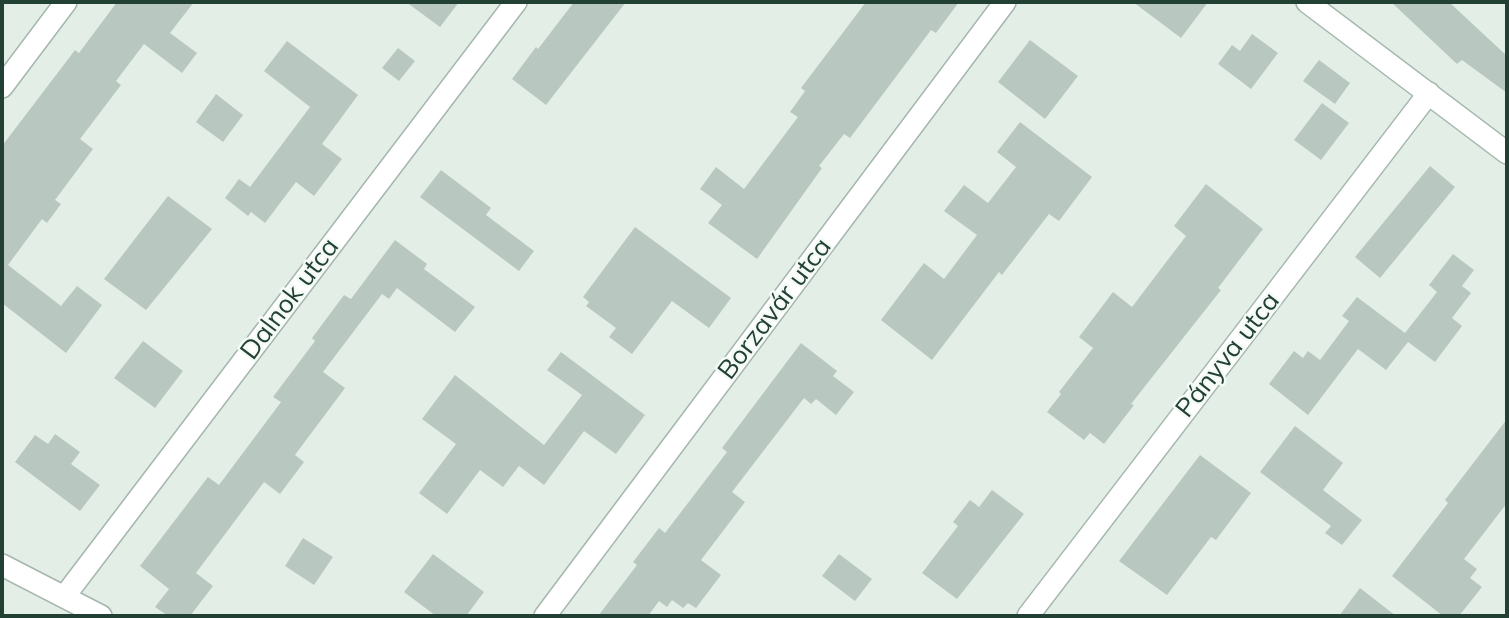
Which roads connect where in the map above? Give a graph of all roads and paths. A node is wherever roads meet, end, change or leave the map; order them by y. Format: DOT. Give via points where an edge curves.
graph roads {
  1 [pos="66,2"];
  2 [pos="516,2"];
  3 [pos="1005,2"];
  4 [pos="1307,2"];
  5 [pos="2,87"];
  6 [pos="1429,93"];
  7 [pos="1507,153"];
  8 [pos="2,565"];
  9 [pos="64,597"];
  10 [pos="101,616"];
  11 [pos="545,616"];
  12 [pos="1028,616"];
  1 -- 5 [label="street"];
  2 -- 9 [label="street, Dalnok utca"];
  3 -- 11 [label="street, Borzavár utca"];
  4 -- 6 [label="street"];
  6 -- 7 [label="street"];
  6 -- 12 [label="street, Pányva utca"];
  8 -- 9 [label="street"];
  9 -- 10 [label="street"];
}
